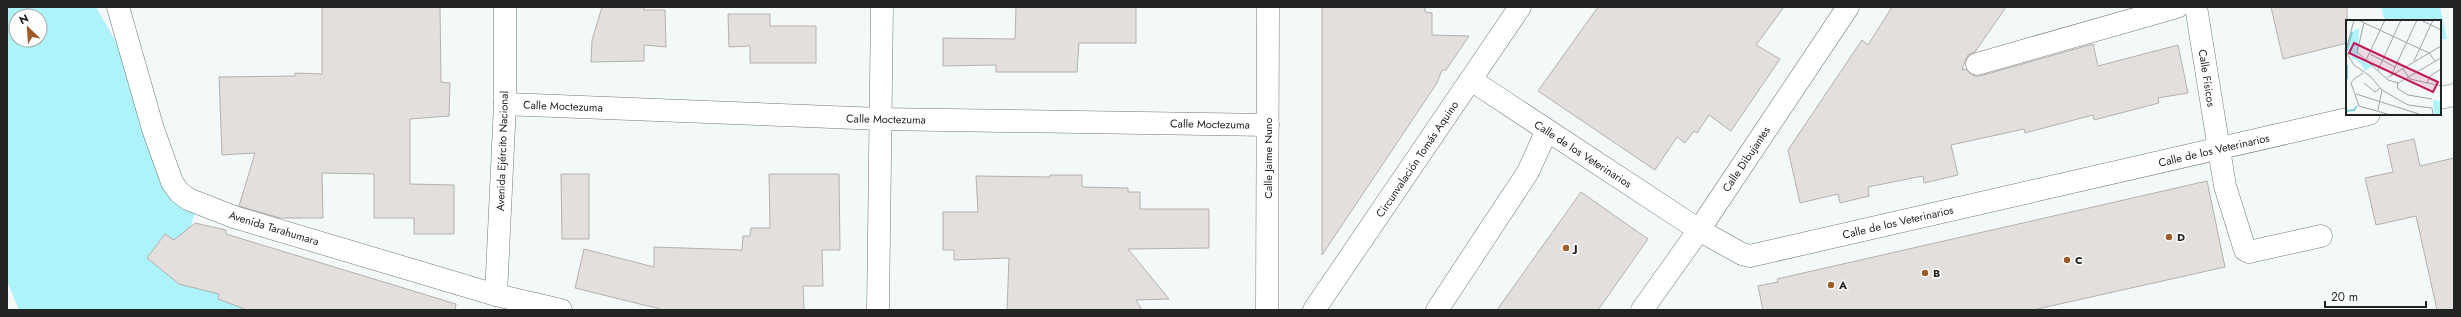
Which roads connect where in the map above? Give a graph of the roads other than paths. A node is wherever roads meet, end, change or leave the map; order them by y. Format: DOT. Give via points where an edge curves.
graph roads {
  1 [pos="118,7"];
  2 [pos="505,7"];
  3 [pos="882,7"];
  4 [pos="1268,7"];
  5 [pos="1520,7"];
  6 [pos="1848,7"];
  7 [pos="2177,7"];
  8 [pos="2196,7"];
  9 [pos="1977,64"];
  10 [pos="1471,80"];
  11 [pos="2454,95"];
  12 [pos="2441,98"];
  13 [pos="505,104"];
  14 [pos="2365,115"];
  15 [pos="881,119"];
  16 [pos="1268,125"];
  17 [pos="1547,130"];
  18 [pos="2219,149"];
  19 [pos="1699,230"];
  20 [pos="2321,236"];
  21 [pos="496,294"];
  22 [pos="561,310"];
  23 [pos="878,310"];
  24 [pos="1267,310"];
  25 [pos="1314,310"];
  26 [pos="1437,310"];
  27 [pos="1642,310"];
  1 -- 21 [label="street, Avenida Tarahumara" via="153,129 172,182 188,199 234,217"];
  2 -- 13 [label="street, Avenida Ejército Nacional"];
  3 -- 15 [label="street"];
  4 -- 16 [label="street, Calle Jaime Nuno"];
  5 -- 10 [label="street, Circunvalación Tomás Aquino"];
  6 -- 19 [label="street, Calle Dibujantes"];
  7 -- 9 [label="street"];
  8 -- 18 [label="street, Calle Físicos"];
  10 -- 17 [label="street, Calle de los Veterinarios"];
  10 -- 25 [label="street, Circunvalación Tomás Aquino"];
  11 -- 12 [label="street"];
  13 -- 15 [label="street, Calle Moctezuma"];
  13 -- 21 [label="street, Avenida Ejército Nacional"];
  14 -- 18 [label="street, Calle de los Veterinarios"];
  15 -- 16 [label="street, Calle Moctezuma"];
  15 -- 23 [label="street"];
  16 -- 24 [label="street, Calle Jaime Nuno"];
  17 -- 19 [label="street, Calle de los Veterinarios"];
  17 -- 26 [label="street" via="1528,172"];
  18 -- 19 [label="street, Calle de los Veterinarios" via="1750,256"];
  18 -- 20 [label="street, Calle Físicos" via="2225,186 2245,250 2249,252"];
  19 -- 27 [label="street, Calle Dibujantes"];
  21 -- 22 [label="street, Avenida Tarahumara"];
}
